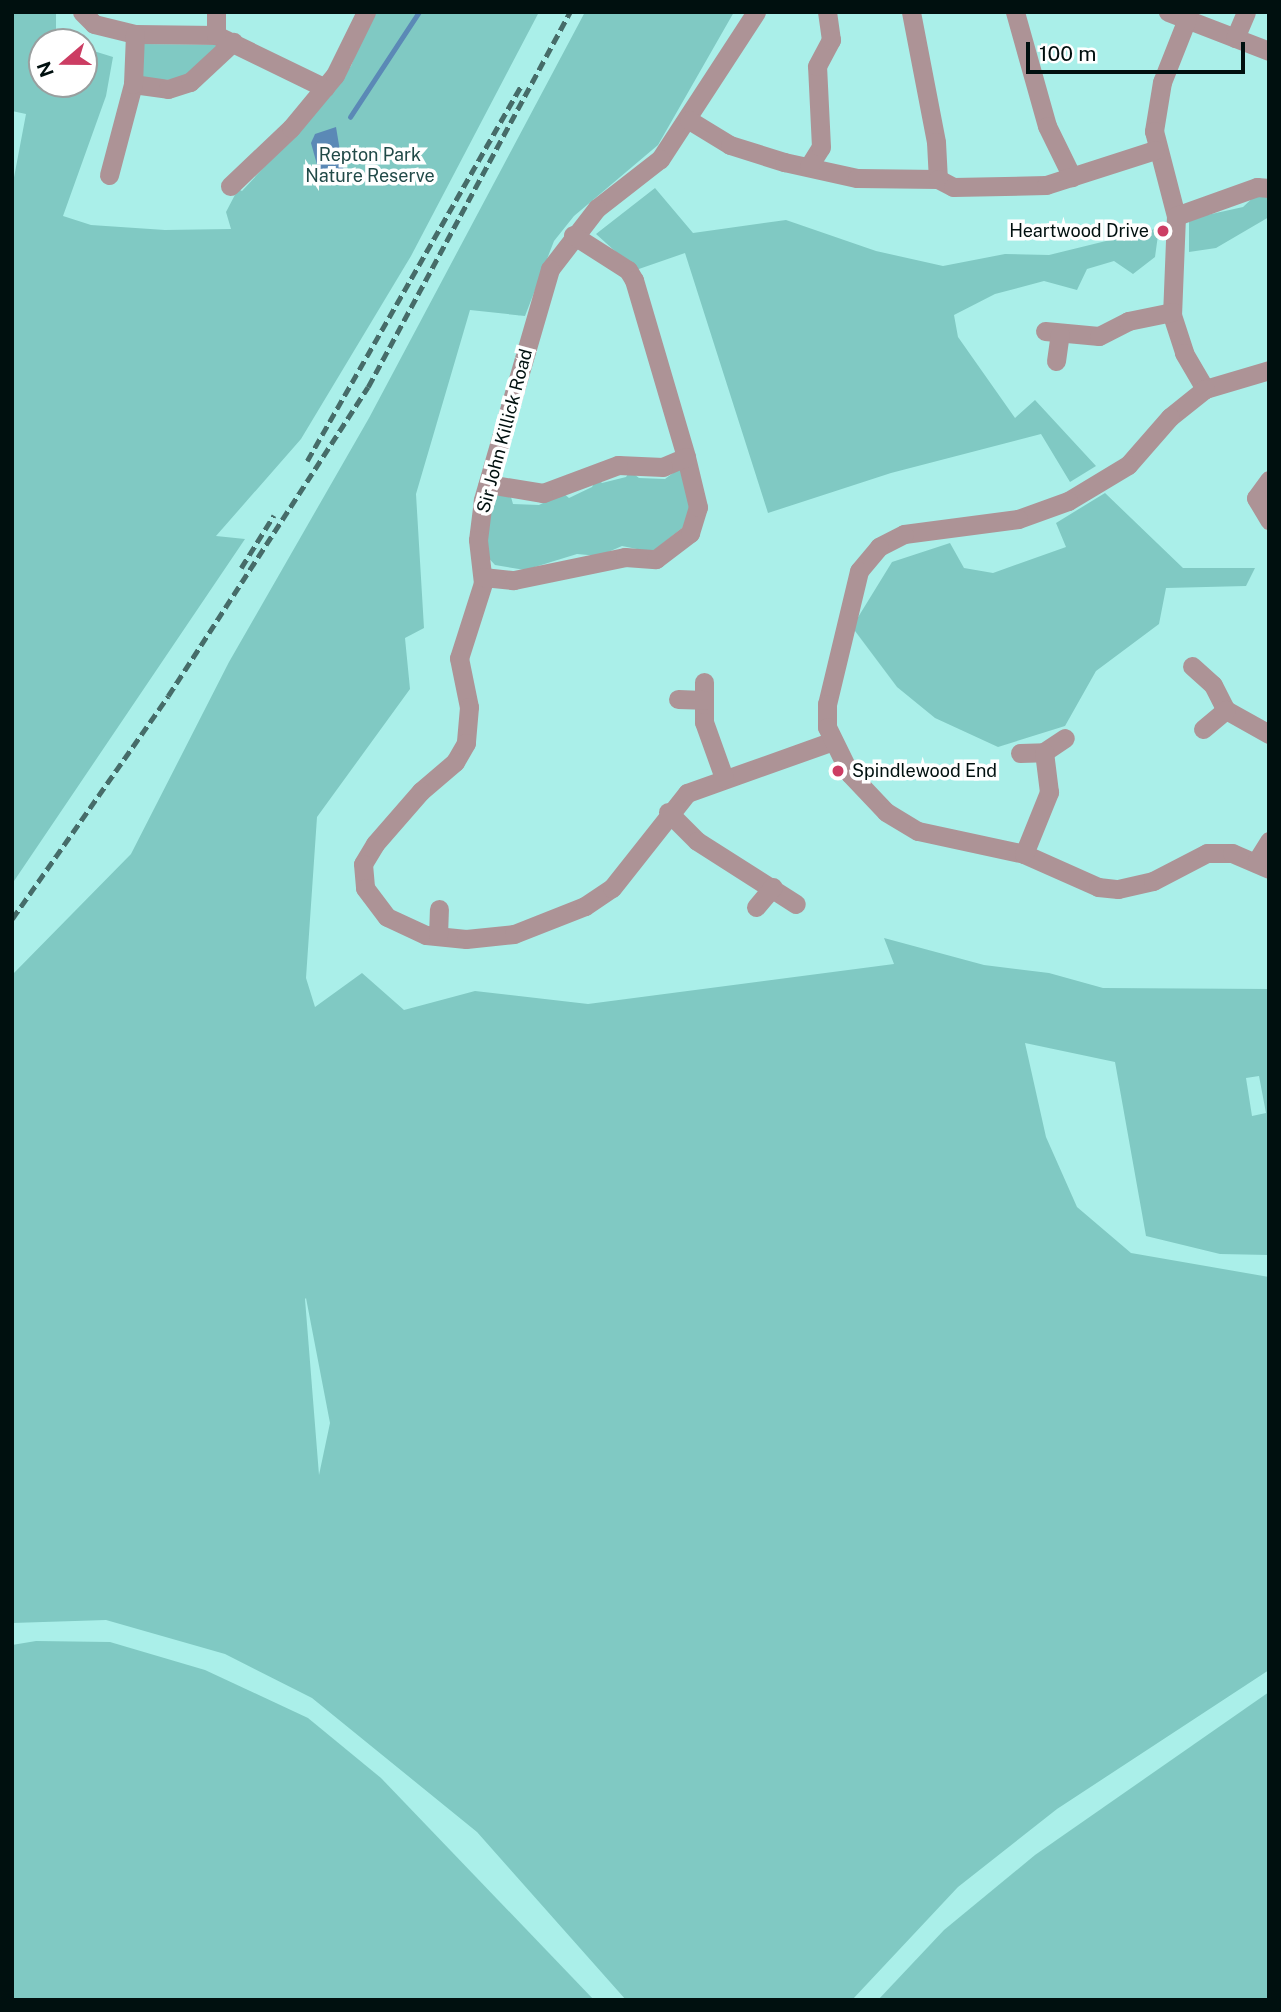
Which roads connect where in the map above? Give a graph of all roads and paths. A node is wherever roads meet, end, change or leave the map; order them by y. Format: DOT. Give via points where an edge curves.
graph roads {
  1 [pos="82,12"];
  2 [pos="216,12"];
  3 [pos="366,12"];
  4 [pos="756,12"];
  5 [pos="827,12"];
  6 [pos="911,12"];
  7 [pos="1015,12"];
  8 [pos="1247,12"];
  9 [pos="1178,16"];
  10 [pos="135,34"];
  11 [pos="1235,38"];
  12 [pos="225,39"];
  13 [pos="1269,51"];
  14 [pos="133,84"];
  15 [pos="325,88"];
  16 [pos="689,120"];
  17 [pos="1155,150"];
  18 [pos="809,166"];
  19 [pos="109,175"];
  20 [pos="1072,177"];
  21 [pos="938,179"];
  22 [pos="230,186"];
  23 [pos="1269,188"];
  24 [pos="1176,216"];
  25 [pos="573,235"];
  26 [pos="1171,312"];
  27 [pos="1056,361"];
  28 [pos="1269,370"];
  29 [pos="1205,389"];
  30 [pos="687,457"];
  31 [pos="1269,480"];
  32 [pos="488,484"];
  33 [pos="1269,520"];
  34 [pos="483,577"];
  35 [pos="1192,666"];
  36 [pos="678,699"];
  37 [pos="1226,710"];
  38 [pos="1203,729"];
  39 [pos="1269,734"];
  40 [pos="1065,738"];
  41 [pos="833,741"];
  42 [pos="1044,752"];
  43 [pos="1020,753"];
  44 [pos="724,778"];
  45 [pos="668,812"];
  46 [pos="1269,841"];
  47 [pos="1024,853"];
  48 [pos="1263,865"];
  49 [pos="773,887"];
  50 [pos="796,904"];
  51 [pos="757,907"];
  52 [pos="439,909"];
  53 [pos="432,936"];
  1 -- 10 [label="street" via="94,24"];
  2 -- 12 [label="street"];
  3 -- 15 [label="street"];
  4 -- 16 [label="street, Sir John Killick Road"];
  5 -- 18 [label="street" via="831,40 817,66 821,147"];
  6 -- 21 [label="street"];
  7 -- 20 [label="street" via="1047,126"];
  8 -- 11 [label="street"];
  9 -- 11 [label="street"];
  9 -- 17 [label="street" via="1158,96"];
  10 -- 12 [label="street"];
  10 -- 14 [label="street"];
  11 -- 13 [label="street"];
  12 -- 14 [label="street" via="191,82 168,89"];
  12 -- 15 [label="street"];
  14 -- 19 [label="street"];
  15 -- 22 [label="street"];
  16 -- 18 [label="street" via="730,145"];
  16 -- 25 [label="street, Sir John Killick Road" via="660,159 597,208"];
  17 -- 20 [label="street"];
  17 -- 24 [label="street"];
  18 -- 21 [label="street" via="874,180"];
  20 -- 21 [label="street" via="1011,189 953,187"];
  23 -- 24 [label="street" via="1258,187"];
  24 -- 26 [label="street"];
  25 -- 30 [label="street" via="628,270 634,280"];
  25 -- 32 [label="street, Sir John Killick Road" via="550,269"];
  26 -- 27 [label="street" via="1128,321 1099,336 1053,333"];
  26 -- 29 [label="street" via="1176,335"];
  28 -- 29 [label="street"];
  29 -- 41 [label="street" via="1170,417 1128,465 1085,492 1018,519 904,534 865,559 831,678 827,727"];
  30 -- 32 [label="street" via="663,467 618,465 543,493"];
  30 -- 34 [label="street" via="697,493 697,520 681,542 656,559 625,557 514,580"];
  31 -- 33 [label="street" via="1256,498"];
  32 -- 34 [label="street, Sir John Killick Road" via="478,540"];
  34 -- 53 [label="street, Sir John Killick Road" via="459,658 469,707 466,743 456,762 404,809 363,864 365,888 375,906 399,925"];
  35 -- 37 [label="street" via="1213,685"];
  36 -- 44 [label="street" via="703,692"];
  37 -- 38 [label="street"];
  37 -- 39 [label="street"];
  40 -- 42 [label="street"];
  41 -- 44 [label="street"];
  41 -- 47 [label="street" via="865,793 902,823"];
  42 -- 43 [label="street"];
  42 -- 47 [label="street" via="1049,792"];
  44 -- 45 [label="street" via="687,793"];
  45 -- 49 [label="street" via="697,841"];
  45 -- 53 [label="street" via="630,869 585,906 500,938"];
  46 -- 48 [label="street"];
  47 -- 48 [label="street" via="1098,887 1121,890 1207,853 1232,853"];
  49 -- 50 [label="street"];
  49 -- 51 [label="street"];
  52 -- 53 [label="street"];
}
